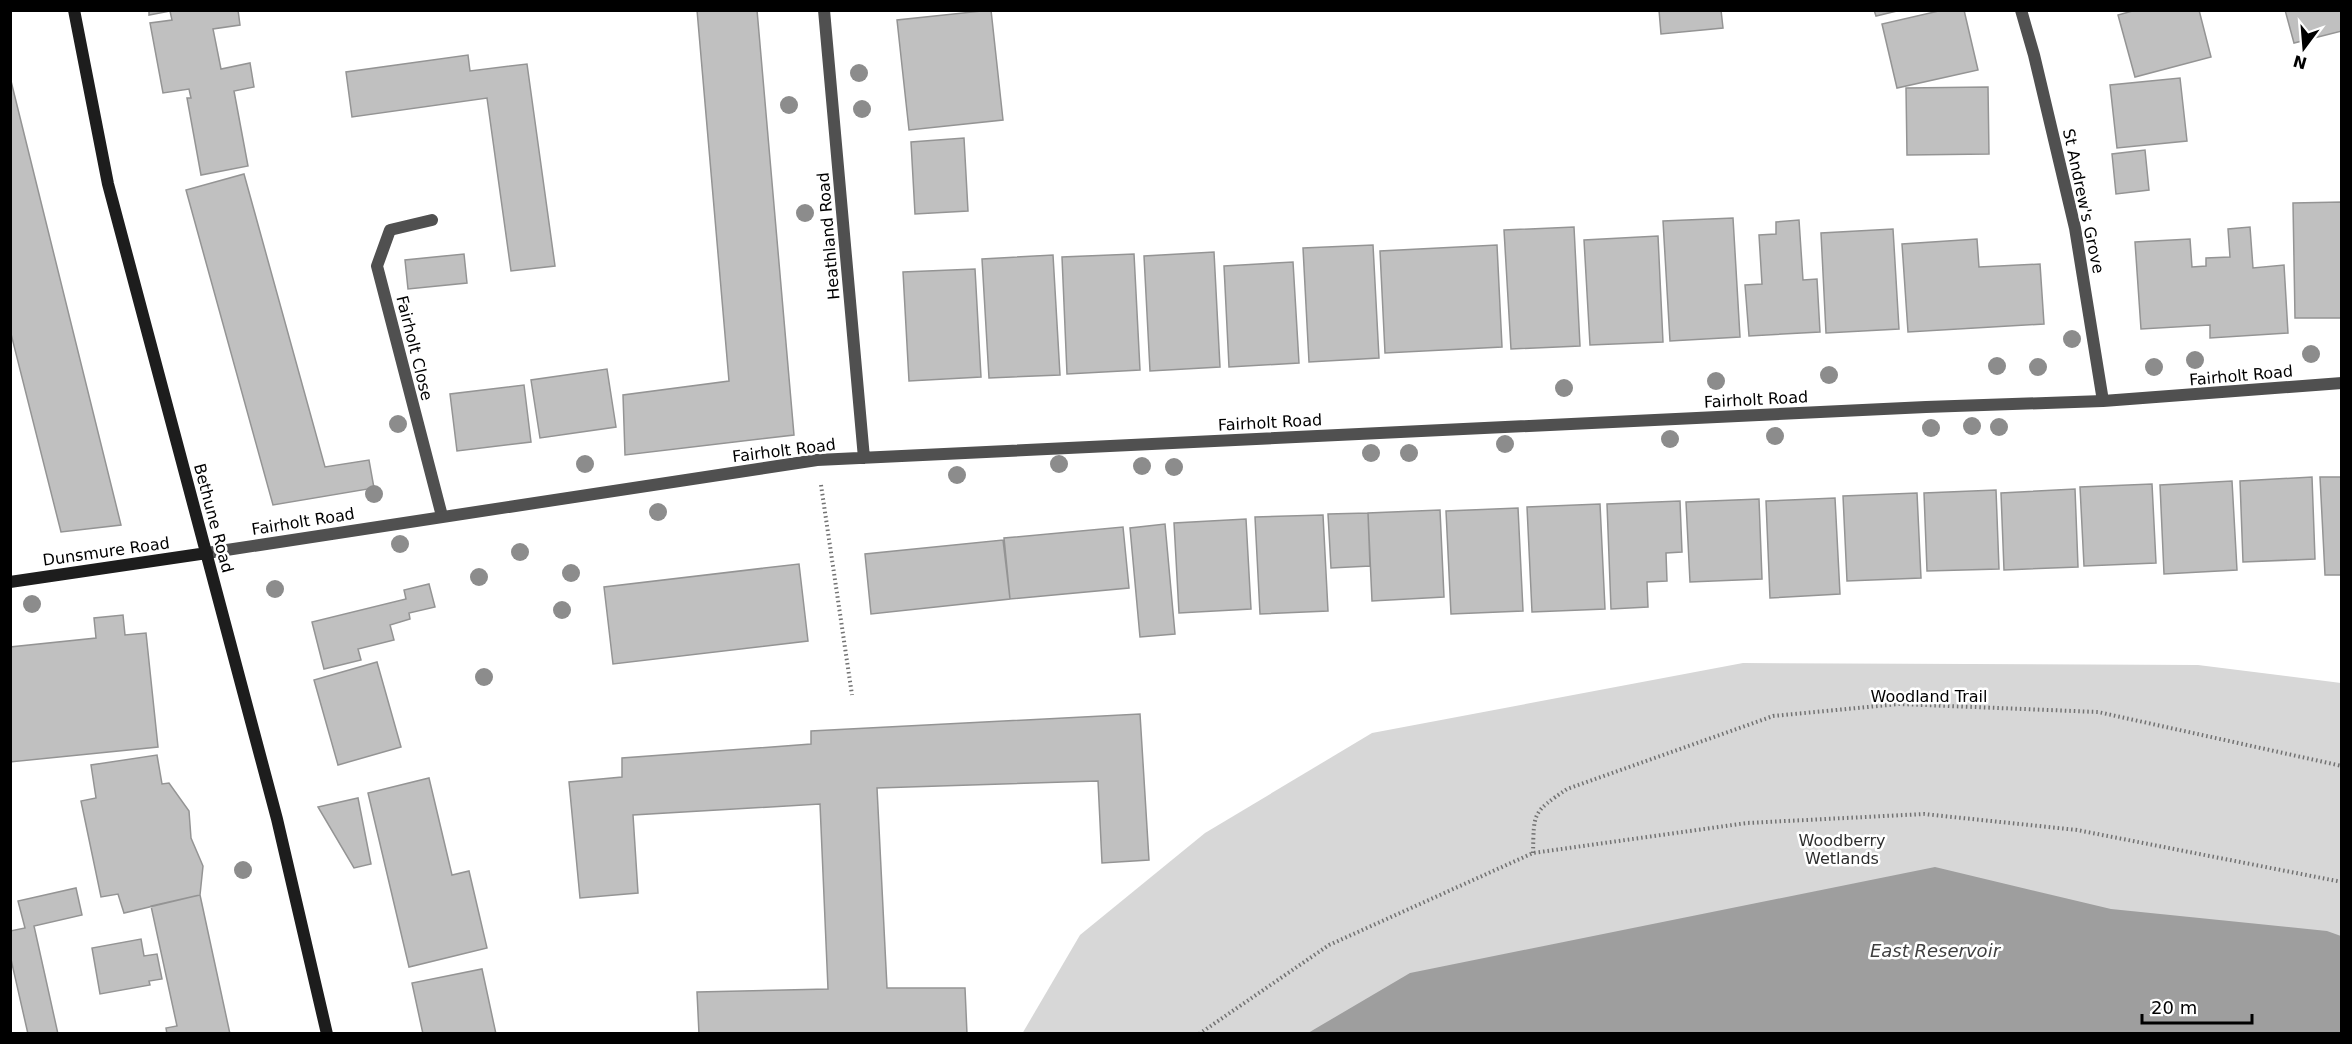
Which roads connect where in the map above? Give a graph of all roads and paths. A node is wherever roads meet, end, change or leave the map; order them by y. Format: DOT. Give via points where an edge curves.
graph roads {
  1 [pos="74,10"];
  2 [pos="824,10"];
  3 [pos="2021,10"];
  4 [pos="432,220"];
  5 [pos="2342,383"];
  6 [pos="2103,401"];
  7 [pos="864,458"];
  8 [pos="818,460"];
  9 [pos="442,516"];
  10 [pos="207,553"];
  11 [pos="10,582"];
  12 [pos="852,695"];
  13 [pos="2342,766"];
  14 [pos="1533,853"];
  15 [pos="2342,882"];
  16 [pos="327,1034"];
  17 [pos="1199,1034"];
  1 -- 10 [label="street, Bethune Road" via="108,184"];
  2 -- 7 [label="street, Heathland Road"];
  3 -- 6 [label="street, St Andrew's Grove" via="2075,228"];
  4 -- 9 [label="street, Fairholt Close" via="390,230 378,266"];
  5 -- 6 [label="street, Fairholt Road"];
  6 -- 7 [label="street, Fairholt Road"];
  7 -- 8 [label="street, Fairholt Road"];
  8 -- 9 [label="street, Fairholt Road"];
  8 -- 12 [label="path"];
  9 -- 10 [label="street, Fairholt Road"];
  10 -- 11 [label="street, Dunsmure Road"];
  10 -- 16 [label="street, Bethune Road" via="277,819"];
  13 -- 14 [label="path, Woodland Trail" via="2098,712 1899,704 1773,716 1567,789 1541,808 1534,819"];
  14 -- 15 [label="path" via="1747,823 1924,814 2077,830"];
  14 -- 17 [label="path" via="1329,945"];
}
